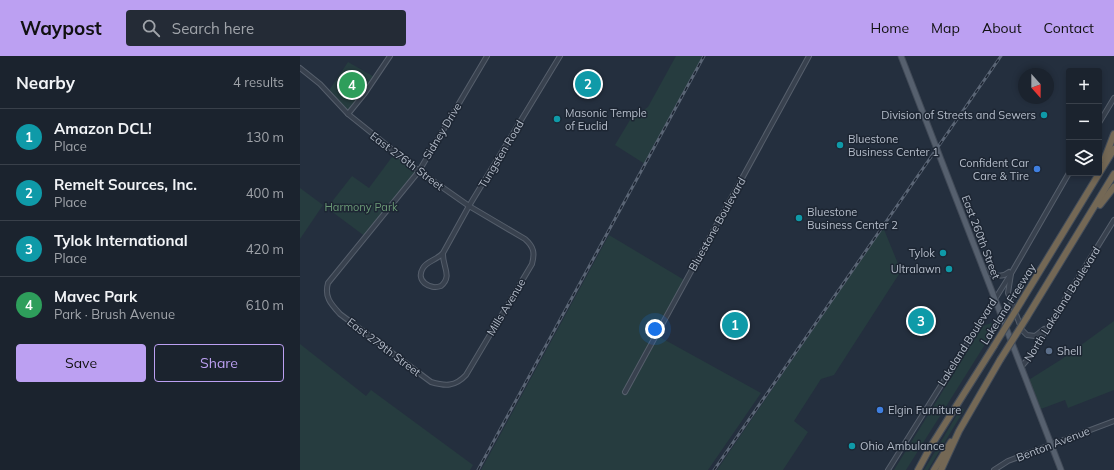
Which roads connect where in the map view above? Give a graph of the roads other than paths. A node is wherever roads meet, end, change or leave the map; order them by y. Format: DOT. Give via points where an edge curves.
graph roads {
  1 [pos="390,56"];
  2 [pos="487,56"];
  3 [pos="560,56"];
  4 [pos="809,56"];
  5 [pos="901,56"];
  6 [pos="300,68"];
  7 [pos="1114,98"];
  8 [pos="348,114"];
  9 [pos="1102,118"];
  10 [pos="1114,134"];
  11 [pos="1114,148"];
  12 [pos="419,171"];
  13 [pos="1114,174"];
  14 [pos="1067,176"];
  15 [pos="1097,178"];
  16 [pos="1114,187"];
  17 [pos="469,206"];
  18 [pos="1088,218"];
  19 [pos="1114,220"];
  20 [pos="525,239"];
  21 [pos="443,253"];
  22 [pos="983,269"];
  23 [pos="1012,271"];
  24 [pos="333,278"];
  25 [pos="994,299"];
  26 [pos="1047,326"];
  27 [pos="1021,367"];
  28 [pos="466,375"];
  29 [pos="625,392"];
  30 [pos="1114,421"];
  31 [pos="959,431"];
  32 [pos="1051,444"];
  33 [pos="931,446"];
  34 [pos="888,470"];
  35 [pos="913,470"];
  36 [pos="918,470"];
  37 [pos="934,470"];
  38 [pos="941,470"];
  39 [pos="994,470"];
  40 [pos="1061,470"];
  1 -- 8 [label="street"];
  2 -- 12 [label="street, Sidney Drive"];
  3 -- 17 [label="street, Tungsten Road"];
  4 -- 29 [label="street, Bluestone Boulevard"];
  5 -- 22 [label="main road, East 260th Street"];
  6 -- 8 [label="street, East 276th Street" via="320,84"];
  7 -- 9 [label="street"];
  8 -- 12 [label="street, East 276th Street"];
  10 -- 15 [label="highway"];
  11 -- 15 [label="highway, Lakeland Freeway"];
  12 -- 17 [label="street, East 276th Street"];
  12 -- 24 [label="street, Sidney Drive"];
  13 -- 18 [label="highway, Lakeland Freeway"];
  14 -- 23 [label="street, Lakeland Boulevard"];
  15 -- 33 [label="highway, Lakeland Freeway, bridge"];
  16 -- 18 [label="highway"];
  17 -- 20 [label="street, East 276th Street"];
  17 -- 21 [label="street, Tungsten Road"];
  18 -- 31 [label="highway, Lakeland Freeway, bridge"];
  19 -- 26 [label="street, North Lakeland Boulevard"];
  20 -- 28 [label="street, Mills Avenue" via="532,246 532,264"];
  21 -- 21 [label="street, Tungsten Road" via="422,269 421,278 431,288 441,286 447,279 442,261"];
  22 -- 23 [label="street" via="997,276"];
  22 -- 25 [label="main road, East 260th Street"];
  23 -- 25 [label="street, Lakeland Boulevard"];
  23 -- 26 [label="street" via="1008,293 1022,330 1027,335 1035,336"];
  24 -- 28 [label="street, East 279th Street" via="326,289 330,304 431,382 444,386 453,385"];
  25 -- 27 [label="main road, East 260th Street"];
  25 -- 34 [label="street, Lakeland Boulevard"];
  26 -- 27 [label="street, North Lakeland Boulevard"];
  27 -- 32 [label="main road, East 260th Street"];
  30 -- 32 [label="street, Benton Avenue"];
  31 -- 37 [label="highway"];
  31 -- 38 [label="highway, Lakeland Freeway"];
  32 -- 39 [label="street, Benton Avenue" via="1008,461"];
  32 -- 40 [label="main road, East 260th Street"];
  33 -- 35 [label="highway"];
  33 -- 36 [label="highway, Lakeland Freeway"];
}
